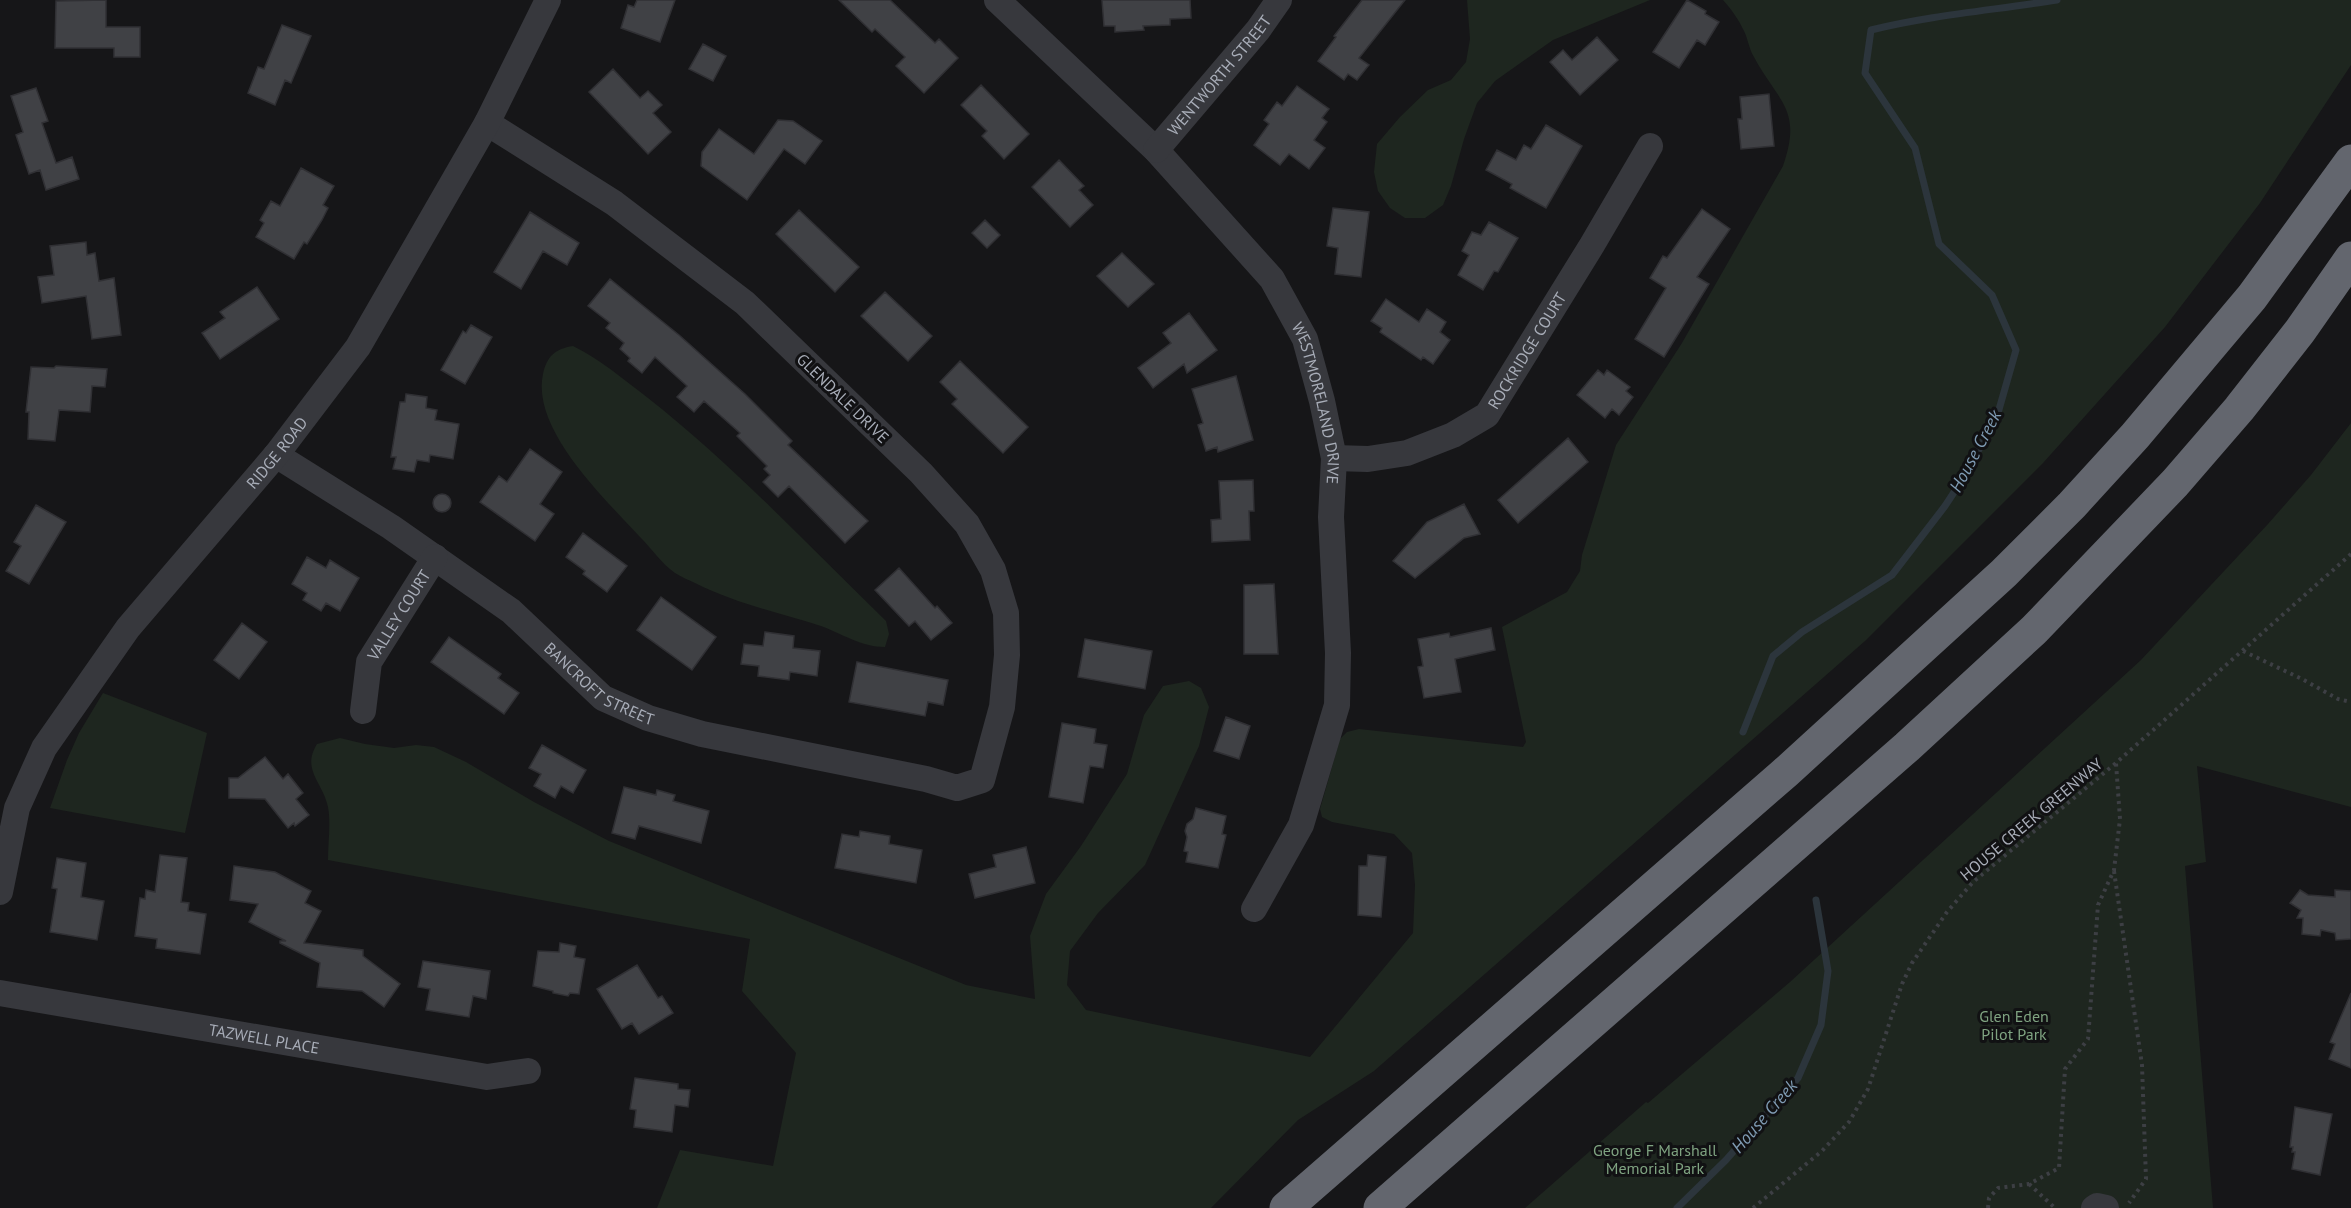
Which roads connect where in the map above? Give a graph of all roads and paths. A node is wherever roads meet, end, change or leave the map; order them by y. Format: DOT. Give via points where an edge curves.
graph roads {
  1 [pos="548,0"];
  2 [pos="997,0"];
  3 [pos="1279,0"];
  4 [pos="487,123"];
  5 [pos="1650,146"];
  6 [pos="1156,150"];
  7 [pos="2351,161"];
  8 [pos="2351,258"];
  9 [pos="276,455"];
  10 [pos="1334,458"];
  11 [pos="2351,554"];
  12 [pos="435,556"];
  13 [pos="2243,651"];
  14 [pos="2351,702"];
  15 [pos="363,711"];
  16 [pos="2116,763"];
  17 [pos="975,782"];
  18 [pos="9,804"];
  19 [pos="2114,870"];
  20 [pos="0,892"];
  21 [pos="1254,909"];
  22 [pos="0,993"];
  23 [pos="528,1071"];
  24 [pos="2029,1184"];
  25 [pos="1286,1208"];
  26 [pos="1380,1208"];
  27 [pos="1753,1208"];
  28 [pos="1988,1208"];
  29 [pos="2055,1208"];
  30 [pos="2094,1208"];
  31 [pos="2106,1208"];
  32 [pos="2126,1208"];
  1 -- 4 [label="street, RIDGE ROAD"];
  2 -- 6 [label="street, WESTMORELAND DRIVE"];
  3 -- 6 [label="street, WENTWORTH STREET"];
  4 -- 9 [label="street, RIDGE ROAD" via="358,347"];
  4 -- 17 [label="street, GLENDALE DRIVE" via="614,203 745,303 921,473 967,524 993,570 1006,613 1002,707 982,780"];
  5 -- 10 [label="street, ROCKRIDGE COURT" via="1487,415 1453,435 1407,453 1368,459"];
  6 -- 10 [label="street, WESTMORELAND DRIVE" via="1272,279 1305,339"];
  7 -- 25 [label="highway" via="2252,297 2135,436 2004,573 1786,772"];
  8 -- 26 [label="highway" via="2239,409 2175,483 2034,630"];
  9 -- 12 [label="street, BANCROFT STREET"];
  9 -- 18 [label="street, RIDGE ROAD" via="128,628"];
  10 -- 21 [label="street, WESTMORELAND DRIVE" via="1331,517 1337,705 1301,825"];
  11 -- 13 [label="path, HOUSE CREEK GREENWAY"];
  12 -- 15 [label="street, VALLEY COURT" via="369,662"];
  12 -- 17 [label="street, BANCROFT STREET" via="511,611 603,698 648,718 702,734 957,788"];
  13 -- 14 [label="path"];
  13 -- 16 [label="path, HOUSE CREEK GREENWAY"];
  16 -- 19 [label="path" via="2120,819"];
  16 -- 27 [label="path, HOUSE CREEK GREENWAY" via="1973,882 1947,912 1902,984 1868,1089 1849,1122 1822,1151"];
  18 -- 20 [label="street, RIDGE ROAD"];
  19 -- 24 [label="path" via="2098,905 2088,1039 2065,1069 2059,1168"];
  19 -- 32 [label="path" via="2142,1065 2146,1179"];
  22 -- 23 [label="street, TAZWELL PLACE" via="487,1077"];
  24 -- 28 [label="path" via="1998,1188 1989,1198"];
  24 -- 29 [label="path"];
  30 -- 31 [label="street"];
}
